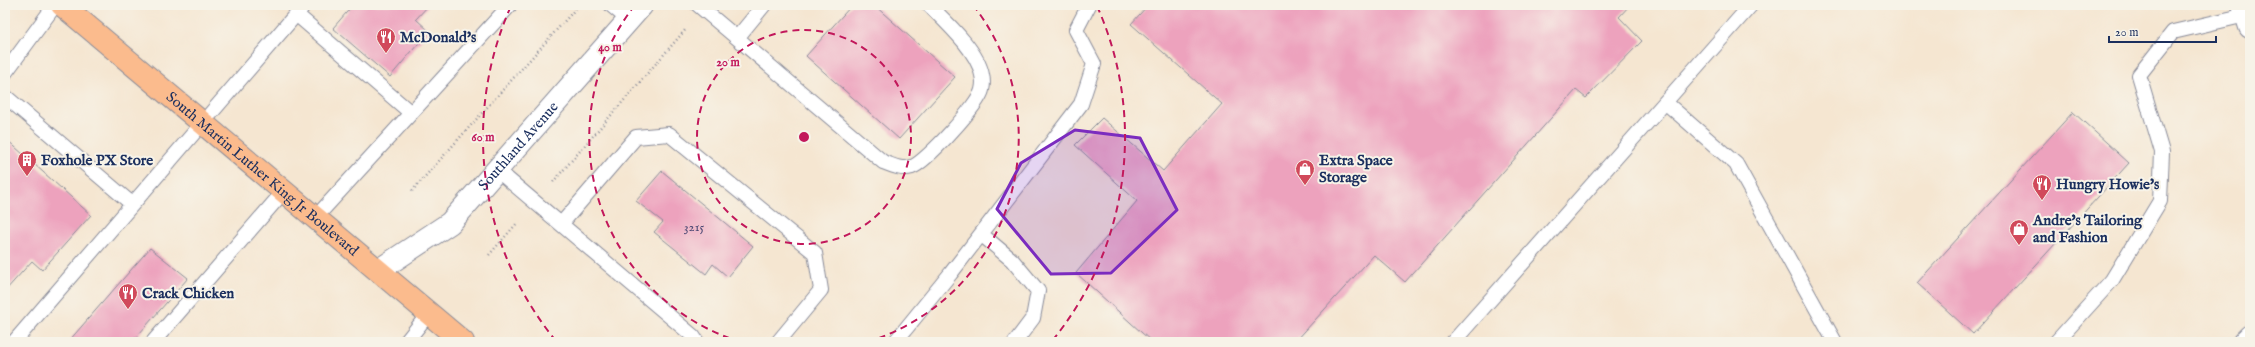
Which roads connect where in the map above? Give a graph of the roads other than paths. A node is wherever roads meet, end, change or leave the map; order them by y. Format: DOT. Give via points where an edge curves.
graph roads {
  1 [pos="55,5"];
  2 [pos="62,5"];
  3 [pos="510,5"];
  4 [pos="611,5"];
  5 [pos="764,5"];
  6 [pos="929,5"];
  7 [pos="1088,5"];
  8 [pos="1751,5"];
  9 [pos="700,7"];
  10 [pos="300,10"];
  11 [pos="636,13"];
  12 [pos="2246,16"];
  13 [pos="737,38"];
  14 [pos="5,73"];
  15 [pos="5,96"];
  16 [pos="1665,102"];
  17 [pos="411,113"];
  18 [pos="202,122"];
  19 [pos="497,170"];
  20 [pos="284,191"];
  21 [pos="132,204"];
  22 [pos="316,217"];
  23 [pos="562,223"];
  24 [pos="981,234"];
  25 [pos="379,270"];
  26 [pos="429,313"];
  27 [pos="2250,336"];
  28 [pos="14,342"];
  29 [pos="153,342"];
  30 [pos="406,342"];
  31 [pos="463,342"];
  32 [pos="697,342"];
  33 [pos="778,342"];
  34 [pos="895,342"];
  35 [pos="1015,342"];
  36 [pos="1453,342"];
  37 [pos="1835,342"];
  38 [pos="2056,342"];
  39 [pos="2244,342"];
  1 -- 14 [label="lane"];
  2 -- 18 [label="main road, South Martin Luther King Jr Boulevard"];
  3 -- 17 [label="lane"];
  4 -- 11 [label="lane"];
  5 -- 13 [label="lane"];
  6 -- 13 [label="lane" via="966,44 982,75 982,91 973,106 928,157 912,167 897,168 883,162"];
  7 -- 24 [label="lane" via="1076,30 1094,64 1081,104"];
  8 -- 16 [label="lane"];
  9 -- 13 [label="lane"];
  10 -- 17 [label="lane"];
  10 -- 18 [label="lane"];
  11 -- 19 [label="street, Southland Avenue"];
  12 -- 38 [label="lane" via="2173,32 2139,75 2162,152 2160,201 2112,280"];
  15 -- 21 [label="lane"];
  16 -- 36 [label="lane"];
  16 -- 37 [label="lane" via="1736,164"];
  17 -- 22 [label="lane"];
  18 -- 20 [label="main road, South Martin Luther King Jr Boulevard"];
  18 -- 21 [label="lane"];
  19 -- 23 [label="lane"];
  19 -- 25 [label="street, Southland Avenue" via="450,223"];
  20 -- 22 [label="main road, South Martin Luther King Jr Boulevard"];
  20 -- 29 [label="lane"];
  21 -- 28 [label="lane"];
  22 -- 25 [label="main road, South Martin Luther King Jr Boulevard"];
  23 -- 32 [label="lane"];
  23 -- 33 [label="lane" via="636,137 668,134 815,253 821,290"];
  24 -- 34 [label="lane"];
  24 -- 35 [label="lane" via="1012,260 1038,291 1033,318"];
  25 -- 26 [label="main road, South Martin Luther King Jr Boulevard"];
  26 -- 30 [label="lane"];
  26 -- 31 [label="main road, South Martin Luther King Jr Boulevard"];
  27 -- 39 [label="street"];
}
